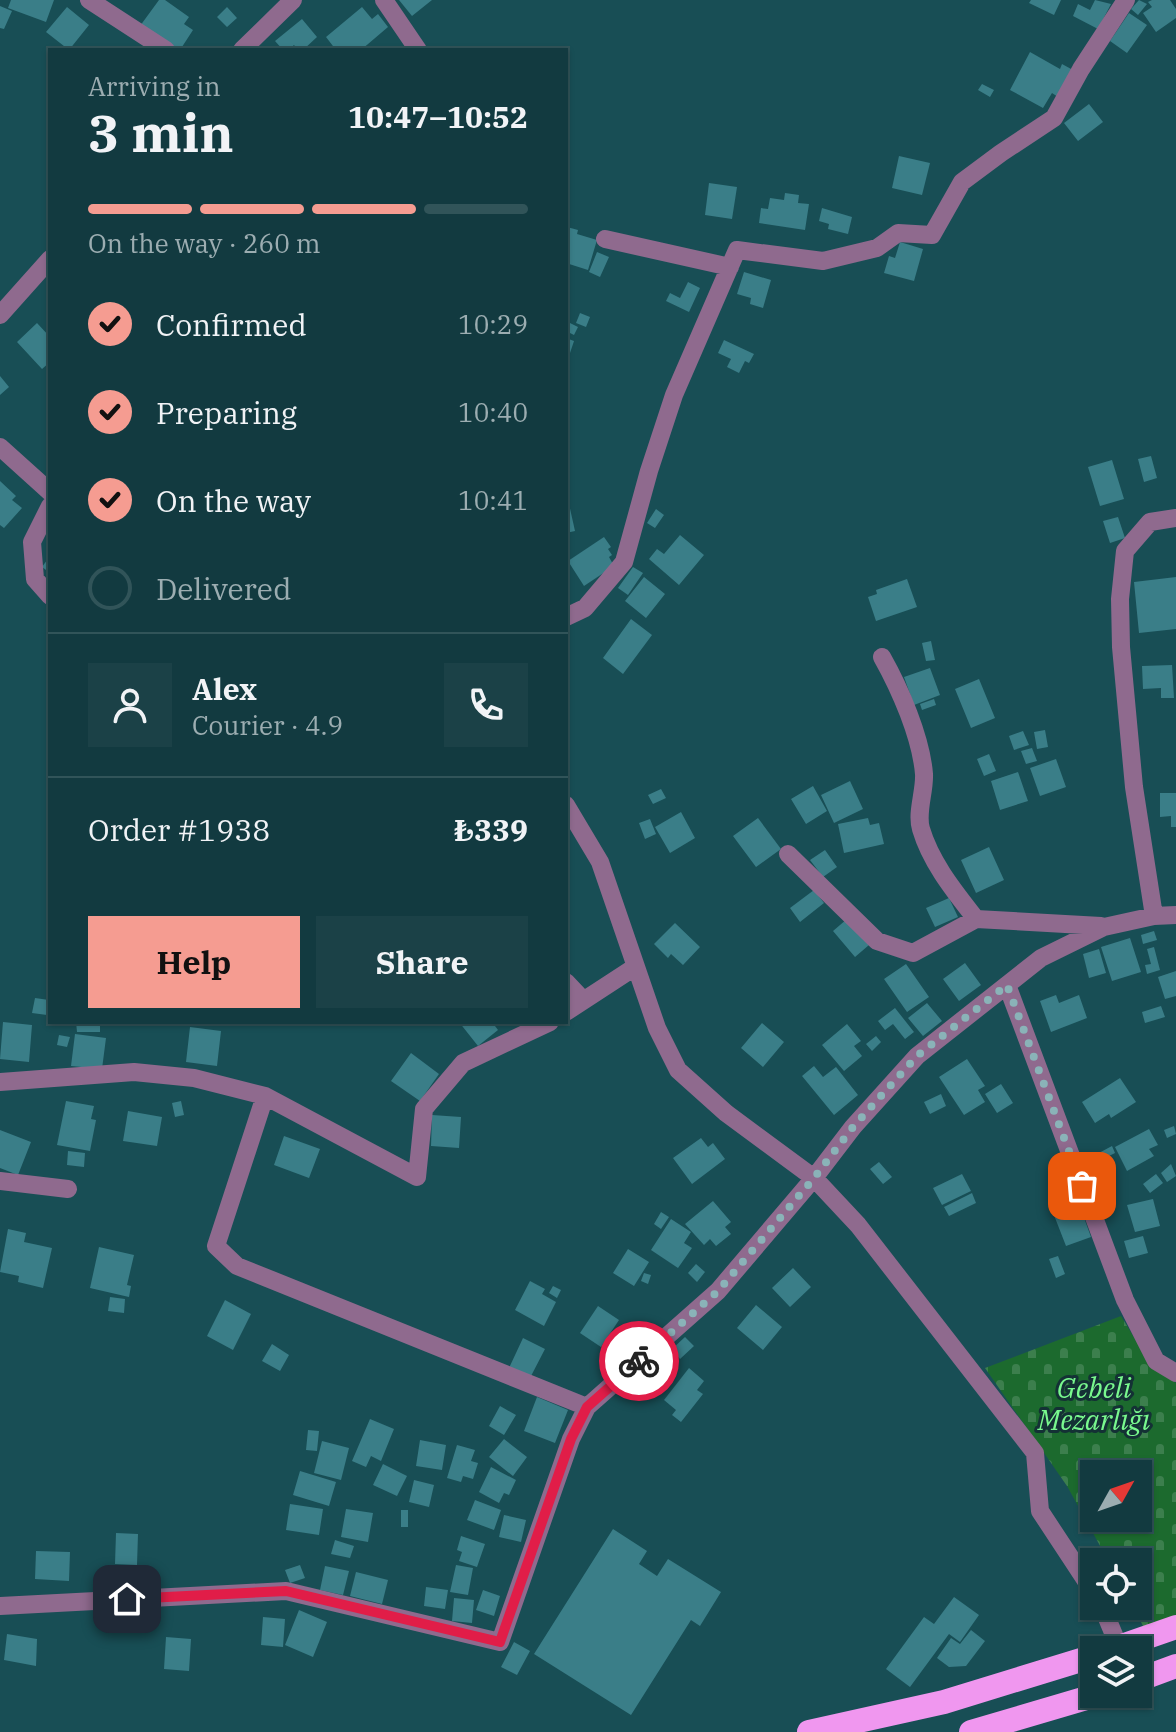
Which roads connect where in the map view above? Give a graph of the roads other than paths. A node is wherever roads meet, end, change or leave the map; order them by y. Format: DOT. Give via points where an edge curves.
graph roads {
  1 [pos="89,0"];
  2 [pos="293,0"];
  3 [pos="384,0"];
  4 [pos="1121,1"];
  5 [pos="163,48"];
  6 [pos="244,48"];
  7 [pos="417,48"];
  8 [pos="605,239"];
  9 [pos="48,261"];
  10 [pos="730,267"];
  11 [pos="0,315"];
  12 [pos="0,447"];
  13 [pos="48,490"];
  14 [pos="48,510"];
  15 [pos="1176,518"];
  16 [pos="48,594"];
  17 [pos="568,616"];
  18 [pos="882,657"];
  19 [pos="568,808"];
  20 [pos="788,854"];
  21 [pos="1176,915"];
  22 [pos="1154,916"];
  23 [pos="976,919"];
  24 [pos="1104,927"];
  25 [pos="635,967"];
  26 [pos="568,984"];
  27 [pos="1007,985"];
  28 [pos="583,1000"];
  29 [pos="568,1011"];
  30 [pos="546,1024"];
  31 [pos="0,1082"];
  32 [pos="265,1096"];
  33 [pos="814,1178"];
  34 [pos="0,1181"];
  35 [pos="68,1189"];
  36 [pos="1176,1373"];
  37 [pos="587,1407"];
  38 [pos="1080,1572"];
  39 [pos="0,1606"];
  40 [pos="1176,1627"];
  41 [pos="1149,1636"];
  42 [pos="1080,1660"];
  43 [pos="1176,1666"];
  44 [pos="1152,1675"];
  45 [pos="1080,1700"];
  46 [pos="809,1732"];
  47 [pos="971,1732"];
  1 -- 5 [label="street"];
  2 -- 6 [label="street"];
  3 -- 7 [label="street"];
  4 -- 10 [label="street" via="1054,118 962,182 932,235 898,233 877,248 823,261 737,250"];
  8 -- 10 [label="street"];
  9 -- 11 [label="street"];
  10 -- 17 [label="street" via="674,395 624,562 585,608"];
  12 -- 13 [label="street"];
  14 -- 16 [label="street" via="32,542 35,579"];
  15 -- 22 [label="street" via="1150,522 1125,551 1120,599 1134,787"];
  18 -- 23 [label="street" via="896,681 920,752 920,827 945,878"];
  19 -- 25 [label="street" via="600,862"];
  20 -- 23 [label="street" via="877,941 913,953"];
  21 -- 22 [label="street"];
  22 -- 24 [label="street"];
  23 -- 24 [label="street"];
  24 -- 27 [label="street" via="1041,958"];
  25 -- 28 [label="street"];
  25 -- 33 [label="street" via="678,1070"];
  26 -- 28 [label="street"];
  27 -- 33 [label="street" via="917,1056"];
  27 -- 36 [label="street" via="1125,1300 1156,1361"];
  28 -- 29 [label="street"];
  30 -- 32 [label="street" via="463,1063 424,1109 417,1177"];
  31 -- 32 [label="street" via="134,1072 194,1078"];
  32 -- 37 [label="street" via="216,1246 237,1266"];
  33 -- 37 [label="street" via="718,1291"];
  33 -- 38 [label="street" via="858,1225 1035,1453 1040,1511"];
  34 -- 35 [label="street"];
  37 -- 39 [label="street" via="500,1642 286,1591"];
  40 -- 41 [label="highway"];
  42 -- 46 [label="highway" via="944,1702"];
  43 -- 44 [label="highway"];
  45 -- 47 [label="highway"];
}
